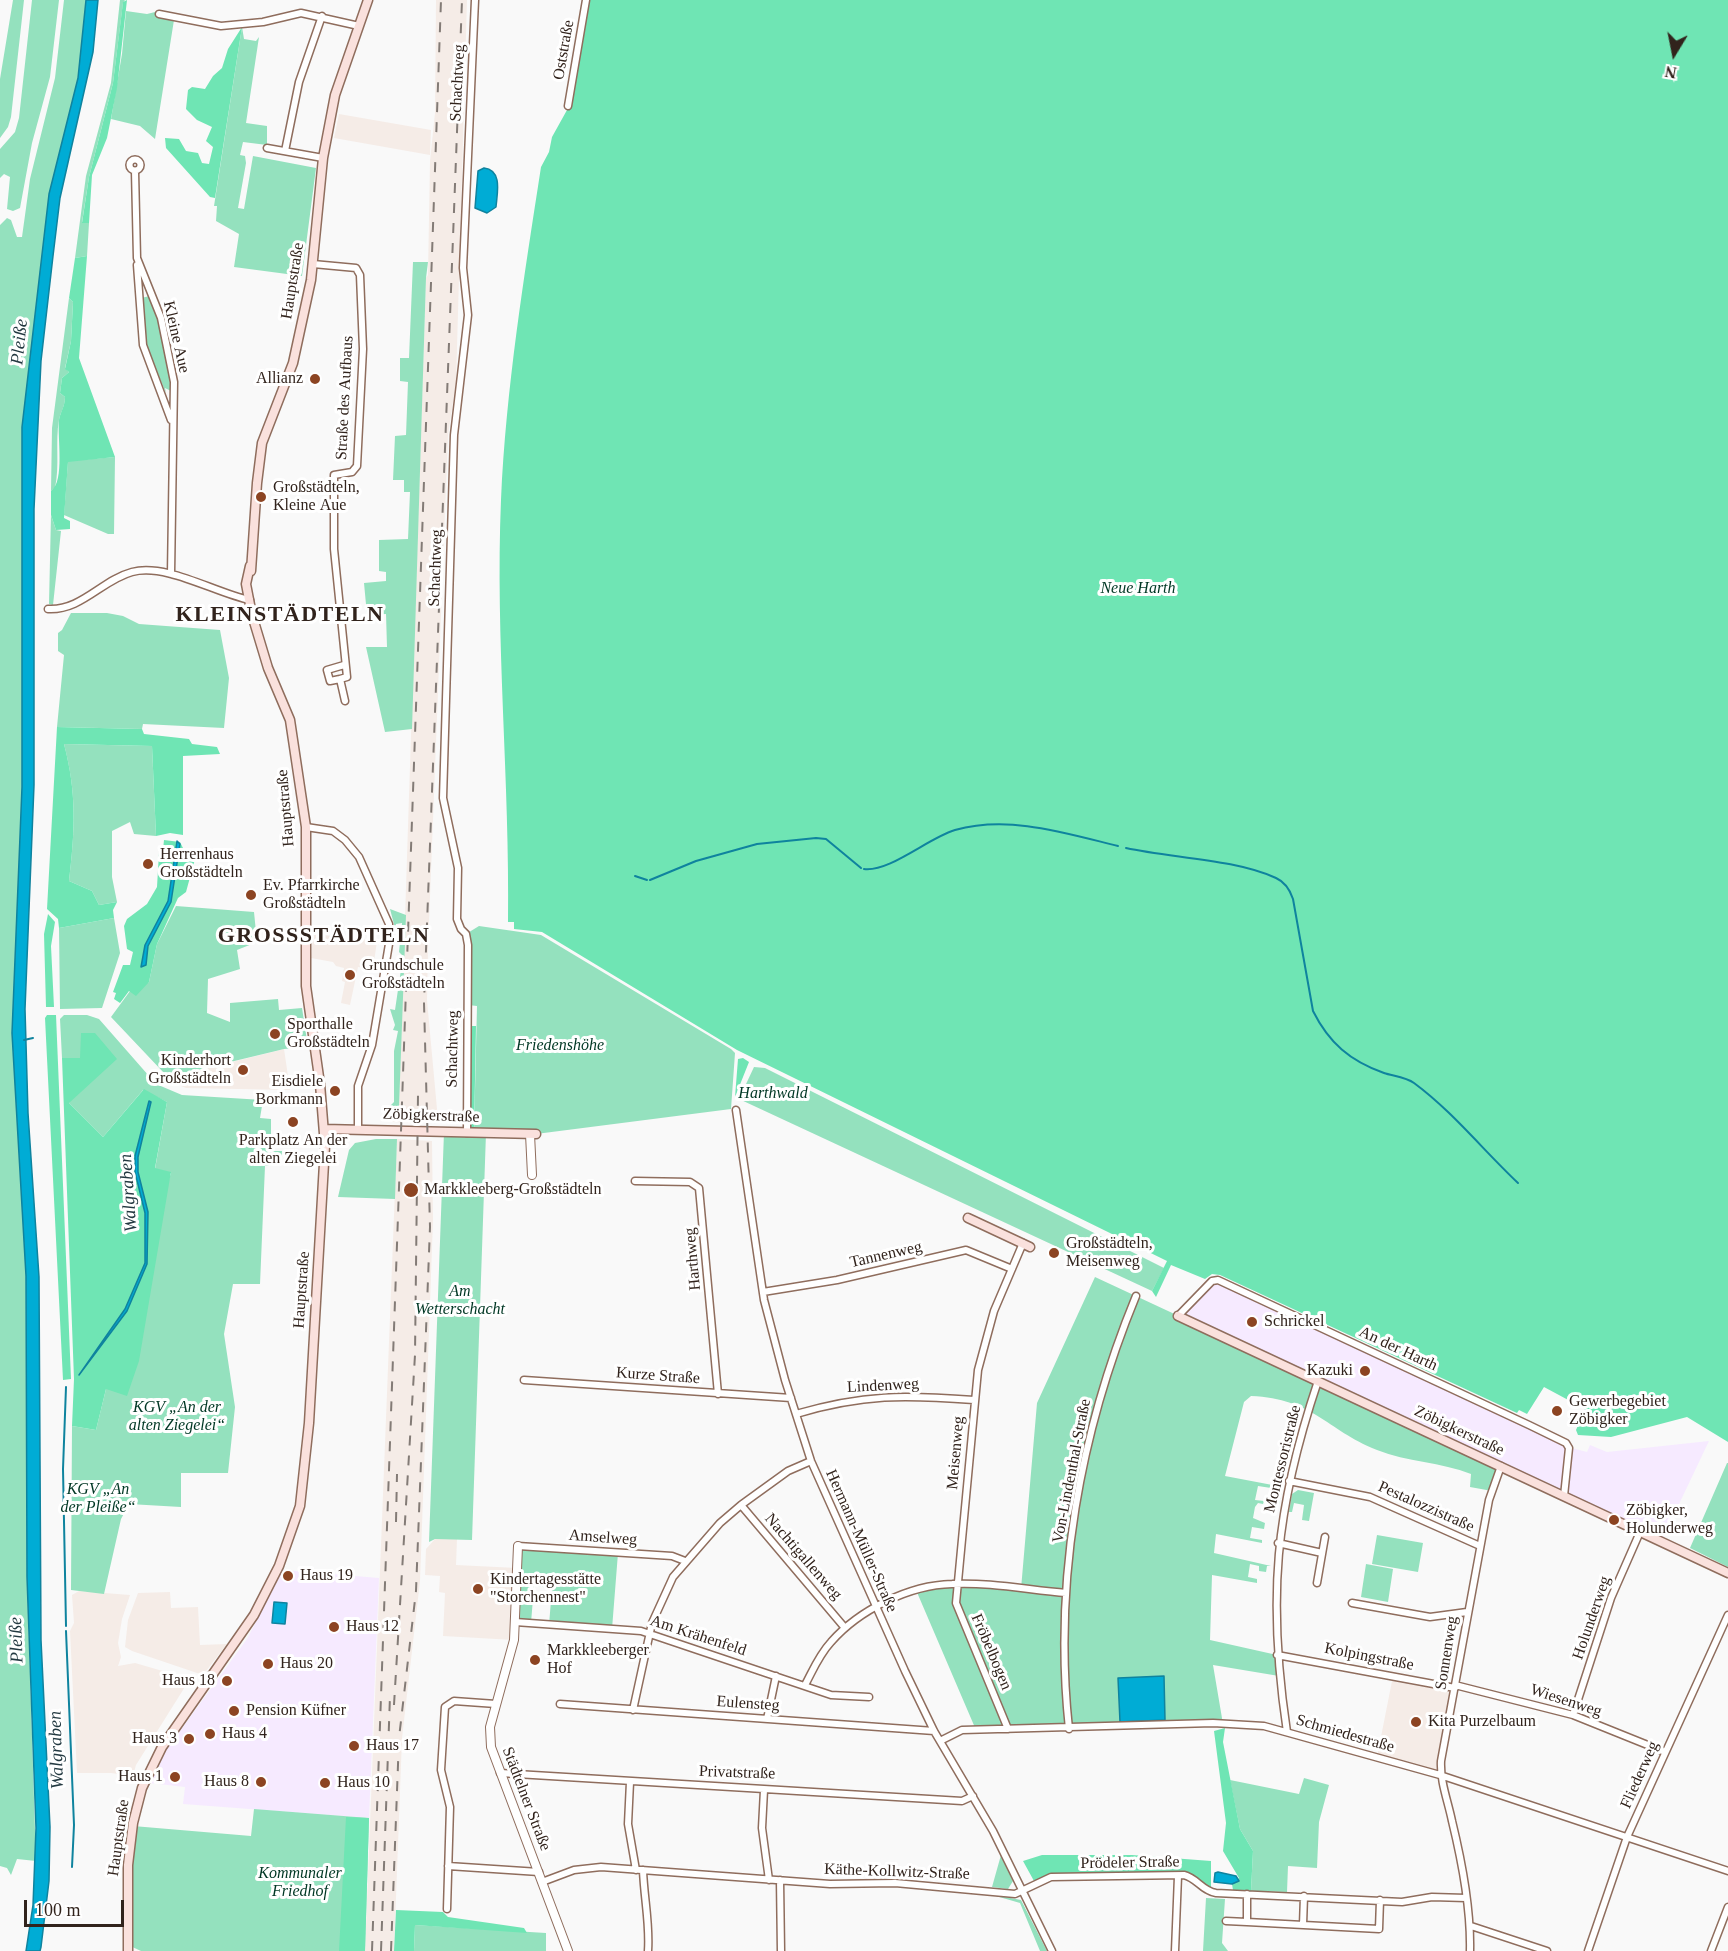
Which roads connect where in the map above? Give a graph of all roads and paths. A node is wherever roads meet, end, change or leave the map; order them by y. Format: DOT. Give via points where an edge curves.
graph roads {
  1 [pos="368,0"];
  2 [pos="475,0"];
  3 [pos="586,0"];
  4 [pos="159,14"];
  5 [pos="322,16"];
  6 [pos="359,26"];
  7 [pos="568,106"];
  8 [pos="267,148"];
  9 [pos="285,151"];
  10 [pos="323,158"];
  11 [pos="135,171"];
  12 [pos="137,258"];
  13 [pos="313,264"];
  14 [pos="173,426"];
  15 [pos="171,574"];
  16 [pos="249,598"];
  17 [pos="48,609"];
  18 [pos="344,666"];
  19 [pos="340,679"];
  20 [pos="345,701"];
  21 [pos="306,827"];
  22 [pos="736,1110"];
  23 [pos="324,1129"];
  24 [pos="358,1129"];
  25 [pos="467,1133"];
  26 [pos="533,1134"];
  27 [pos="532,1175"];
  28 [pos="635,1181"];
  29 [pos="968,1218"];
  30 [pos="1026,1245"];
  31 [pos="1012,1269"];
  32 [pos="763,1292"];
  33 [pos="1136,1296"];
  34 [pos="1178,1316"];
  35 [pos="524,1380"];
  36 [pos="1318,1381"];
  37 [pos="718,1394"];
  38 [pos="790,1398"];
  39 [pos="974,1400"];
  40 [pos="796,1414"];
  41 [pos="811,1461"];
  42 [pos="1501,1466"];
  43 [pos="1289,1481"];
  44 [pos="1564,1496"];
  45 [pos="741,1505"];
  46 [pos="1640,1532"];
  47 [pos="1325,1537"];
  48 [pos="1278,1543"];
  49 [pos="518,1546"];
  50 [pos="1480,1546"];
  51 [pos="1322,1553"];
  52 [pos="685,1561"];
  53 [pos="1728,1573"];
  54 [pos="1317,1583"];
  55 [pos="959,1584"];
  56 [pos="1066,1593"];
  57 [pos="1352,1603"];
  58 [pos="875,1609"];
  59 [pos="1467,1612"];
  60 [pos="1728,1615"];
  61 [pos="515,1622"];
  62 [pos="845,1628"];
  63 [pos="650,1633"];
  64 [pos="1277,1655"];
  65 [pos="776,1677"];
  66 [pos="805,1685"];
  67 [pos="1455,1687"];
  68 [pos="869,1697"];
  69 [pos="496,1704"];
  70 [pos="560,1704"];
  71 [pos="633,1710"];
  72 [pos="1573,1716"];
  73 [pos="767,1719"];
  74 [pos="1008,1729"];
  75 [pos="1068,1729"];
  76 [pos="934,1731"];
  77 [pos="1287,1732"];
  78 [pos="940,1741"];
  79 [pos="1665,1752"];
  80 [pos="500,1773"];
  81 [pos="1440,1775"];
  82 [pos="630,1782"];
  83 [pos="764,1790"];
  84 [pos="973,1796"];
  85 [pos="1627,1837"];
  86 [pos="448,1866"];
  87 [pos="640,1870"];
  88 [pos="539,1872"];
  89 [pos="1728,1872"];
  90 [pos="1178,1876"];
  91 [pos="769,1880"];
  92 [pos="780,1880"];
  93 [pos="542,1882"];
  94 [pos="1022,1892"];
  95 [pos="1248,1894"];
  96 [pos="1304,1896"];
  97 [pos="1466,1898"];
  98 [pos="1380,1900"];
  99 [pos="1728,1907"];
  100 [pos="447,1909"];
  101 [pos="1226,1921"];
  102 [pos="1247,1922"];
  103 [pos="1303,1925"];
  104 [pos="1471,1926"];
  105 [pos="128,1951"];
  106 [pos="567,1951"];
  107 [pos="648,1951"];
  108 [pos="781,1951"];
  109 [pos="1052,1951"];
  110 [pos="1175,1951"];
  111 [pos="1470,1951"];
  112 [pos="1547,1951"];
  113 [pos="1588,1951"];
  114 [pos="1711,1951"];
  1 -- 6 [label="main road, Hauptstraße"];
  2 -- 25 [label="street, Schachtweg" via="463,268 468,315 454,435 443,798 458,868 457,919 468,945"];
  3 -- 7 [label="street, Oststraße"];
  4 -- 5 [label="street" via="221,26 263,22 294,13"];
  5 -- 6 [label="street"];
  5 -- 9 [label="street" via="299,82"];
  6 -- 10 [label="main road, Hauptstraße" via="335,95"];
  8 -- 9 [label="street"];
  9 -- 10 [label="street"];
  10 -- 13 [label="main road, Hauptstraße"];
  11 -- 12 [label="street, Kleine Aue"];
  12 -- 14 [label="street, Kleine Aue" via="141,333"];
  12 -- 14 [label="street, Kleine Aue" via="168,347 174,382"];
  13 -- 16 [label="main road, Hauptstraße" via="289,377 262,443"];
  13 -- 18 [label="street, Straße des Aufbaus" via="356,268 360,274 363,342 357,466 352,472 334,475 334,549"];
  14 -- 15 [label="street, Kleine Aue"];
  15 -- 16 [label="street"];
  15 -- 17 [label="street" via="133,572 75,604"];
  16 -- 21 [label="main road, Hauptstraße" via="268,668 290,720"];
  18 -- 19 [label="street, Straße des Aufbaus" via="346,677"];
  18 -- 19 [label="street, Straße des Aufbaus" via="327,670 330,681"];
  19 -- 20 [label="street, Straße des Aufbaus"];
  21 -- 23 [label="main road, Hauptstraße" via="306,986"];
  21 -- 24 [label="street" via="333,831 345,840 359,857 389,924 372,1046 358,1086"];
  22 -- 32 [label="street, Hermann-Müller-Straße"];
  23 -- 24 [label="main road, Zöbigkerstraße"];
  23 -- 105 [label="main road, Hauptstraße" via="324,1199 300,1506 287,1547 254,1615 162,1747 144,1783 133,1823 128,1865"];
  24 -- 25 [label="main road, Zöbigkerstraße"];
  25 -- 26 [label="main road, Zöbigkerstraße"];
  26 -- 27 [label="street"];
  28 -- 37 [label="street, Harthweg" via="690,1182 699,1188"];
  29 -- 30 [label="main road"];
  30 -- 31 [label="street, Meisenweg"];
  31 -- 32 [label="street, Tannenweg" via="966,1250"];
  31 -- 39 [label="street, Meisenweg" via="985,1341"];
  32 -- 38 [label="street, Hermann-Müller-Straße"];
  33 -- 56 [label="street, Von-Lindenthal-Straße" via="1109,1367 1087,1447 1072,1528"];
  34 -- 36 [label="main road, Zöbigkerstraße"];
  34 -- 44 [label="street, An der Harth" via="1212,1281 1218,1280 1566,1443 1569,1448"];
  35 -- 37 [label="street, Kurze Straße"];
  36 -- 42 [label="main road, Zöbigkerstraße"];
  36 -- 43 [label="street, Montessoristraße"];
  37 -- 38 [label="street, Kurze Straße"];
  38 -- 40 [label="street, Hermann-Müller-Straße"];
  39 -- 40 [label="street, Lindenweg" via="887,1396"];
  39 -- 55 [label="street, Meisenweg"];
  40 -- 41 [label="street, Hermann-Müller-Straße"];
  41 -- 45 [label="street" via="788,1471"];
  41 -- 58 [label="street, Hermann-Müller-Straße"];
  42 -- 44 [label="main road, Zöbigkerstraße"];
  42 -- 50 [label="street, Sonnenweg"];
  43 -- 48 [label="street, Montessoristraße"];
  43 -- 50 [label="street, Pestalozzistraße" via="1370,1497"];
  44 -- 46 [label="main road, Zöbigkerstraße"];
  45 -- 52 [label="street"];
  45 -- 62 [label="street, Nachtigallenweg"];
  46 -- 53 [label="main road, Zöbigkerstraße"];
  46 -- 72 [label="street, Holunderweg" via="1611,1598"];
  47 -- 51 [label="street"];
  48 -- 51 [label="street"];
  48 -- 64 [label="street, Montessoristraße"];
  49 -- 52 [label="street, Amselweg" via="672,1556"];
  49 -- 61 [label="street, Städtelner Straße"];
  50 -- 59 [label="street, Sonnenweg"];
  51 -- 54 [label="street"];
  52 -- 63 [label="street" via="664,1593"];
  55 -- 56 [label="street, Fröbelbogen"];
  55 -- 58 [label="street" via="917,1589"];
  55 -- 74 [label="street, Fröbelbogen" via="956,1604"];
  56 -- 75 [label="street, Von-Lindenthal-Straße"];
  57 -- 59 [label="street" via="1430,1617"];
  58 -- 62 [label="street"];
  58 -- 76 [label="street, Hermann-Müller-Straße"];
  59 -- 67 [label="street, Sonnenweg"];
  60 -- 79 [label="street, Fliederweg"];
  61 -- 63 [label="street, Am Krähenfeld"];
  61 -- 69 [label="street, Städtelner Straße"];
  62 -- 66 [label="street" via="820,1656"];
  63 -- 65 [label="street, Am Krähenfeld"];
  63 -- 71 [label="street"];
  64 -- 67 [label="street, Kolpingstraße"];
  64 -- 77 [label="street, Montessoristraße"];
  65 -- 66 [label="street, Am Krähenfeld"];
  65 -- 73 [label="street"];
  66 -- 68 [label="street, Am Krähenfeld" via="831,1695"];
  67 -- 72 [label="street, Wiesenweg"];
  67 -- 81 [label="street, Sonnenweg"];
  69 -- 80 [label="street, Städtelner Straße" via="490,1739"];
  69 -- 86 [label="street" via="453,1701 445,1707 441,1770 450,1807"];
  70 -- 71 [label="street, Eulensteg"];
  71 -- 73 [label="street, Eulensteg"];
  72 -- 79 [label="street, Wiesenweg"];
  73 -- 76 [label="street, Eulensteg"];
  74 -- 75 [label="street, Schmiedestraße"];
  74 -- 78 [label="street, Schmiedestraße" via="962,1730"];
  75 -- 77 [label="street, Schmiedestraße" via="1213,1723 1264,1726"];
  76 -- 78 [label="street, Hermann-Müller-Straße"];
  77 -- 81 [label="street, Schmiedestraße"];
  78 -- 84 [label="street, Hermann-Müller-Straße"];
  79 -- 85 [label="street, Fliederweg"];
  80 -- 82 [label="street, Privatstraße"];
  80 -- 88 [label="street, Städtelner Straße"];
  81 -- 85 [label="street, Schmiedestraße"];
  81 -- 97 [label="street, Sonnenweg"];
  82 -- 83 [label="street, Privatstraße"];
  82 -- 87 [label="street" via="628,1824"];
  83 -- 84 [label="street, Privatstraße" via="962,1801"];
  83 -- 91 [label="street" via="762,1827"];
  84 -- 94 [label="street, Hermann-Müller-Straße"];
  85 -- 89 [label="street, Schmiedestraße"];
  85 -- 113 [label="street, Fliederweg"];
  86 -- 88 [label="street"];
  86 -- 100 [label="street"];
  87 -- 91 [label="street, Käthe-Kollwitz-Straße"];
  87 -- 93 [label="street, Käthe-Kollwitz-Straße" via="586,1868"];
  87 -- 107 [label="street" via="650,1927"];
  88 -- 93 [label="street, Städtelner Straße"];
  90 -- 94 [label="street, Prödeler Straße" via="1051,1877"];
  90 -- 95 [label="street, Prödeler Straße" via="1191,1877 1209,1892"];
  90 -- 110 [label="street"];
  91 -- 92 [label="street, Käthe-Kollwitz-Straße"];
  92 -- 94 [label="street, Käthe-Kollwitz-Straße"];
  92 -- 108 [label="street"];
  93 -- 106 [label="street, Städtelner Straße"];
  94 -- 109 [label="street, Hermann-Müller-Straße"];
  95 -- 96 [label="street, Prödeler Straße"];
  95 -- 102 [label="street"];
  96 -- 98 [label="street, Prödeler Straße"];
  96 -- 103 [label="street"];
  97 -- 98 [label="street, Prödeler Straße"];
  97 -- 104 [label="street, Sonnenweg"];
  98 -- 103 [label="street" via="1379,1929"];
  99 -- 114 [label="street"];
  101 -- 102 [label="street"];
  102 -- 103 [label="street"];
  104 -- 111 [label="street, Sonnenweg"];
  104 -- 112 [label="street"];
}
